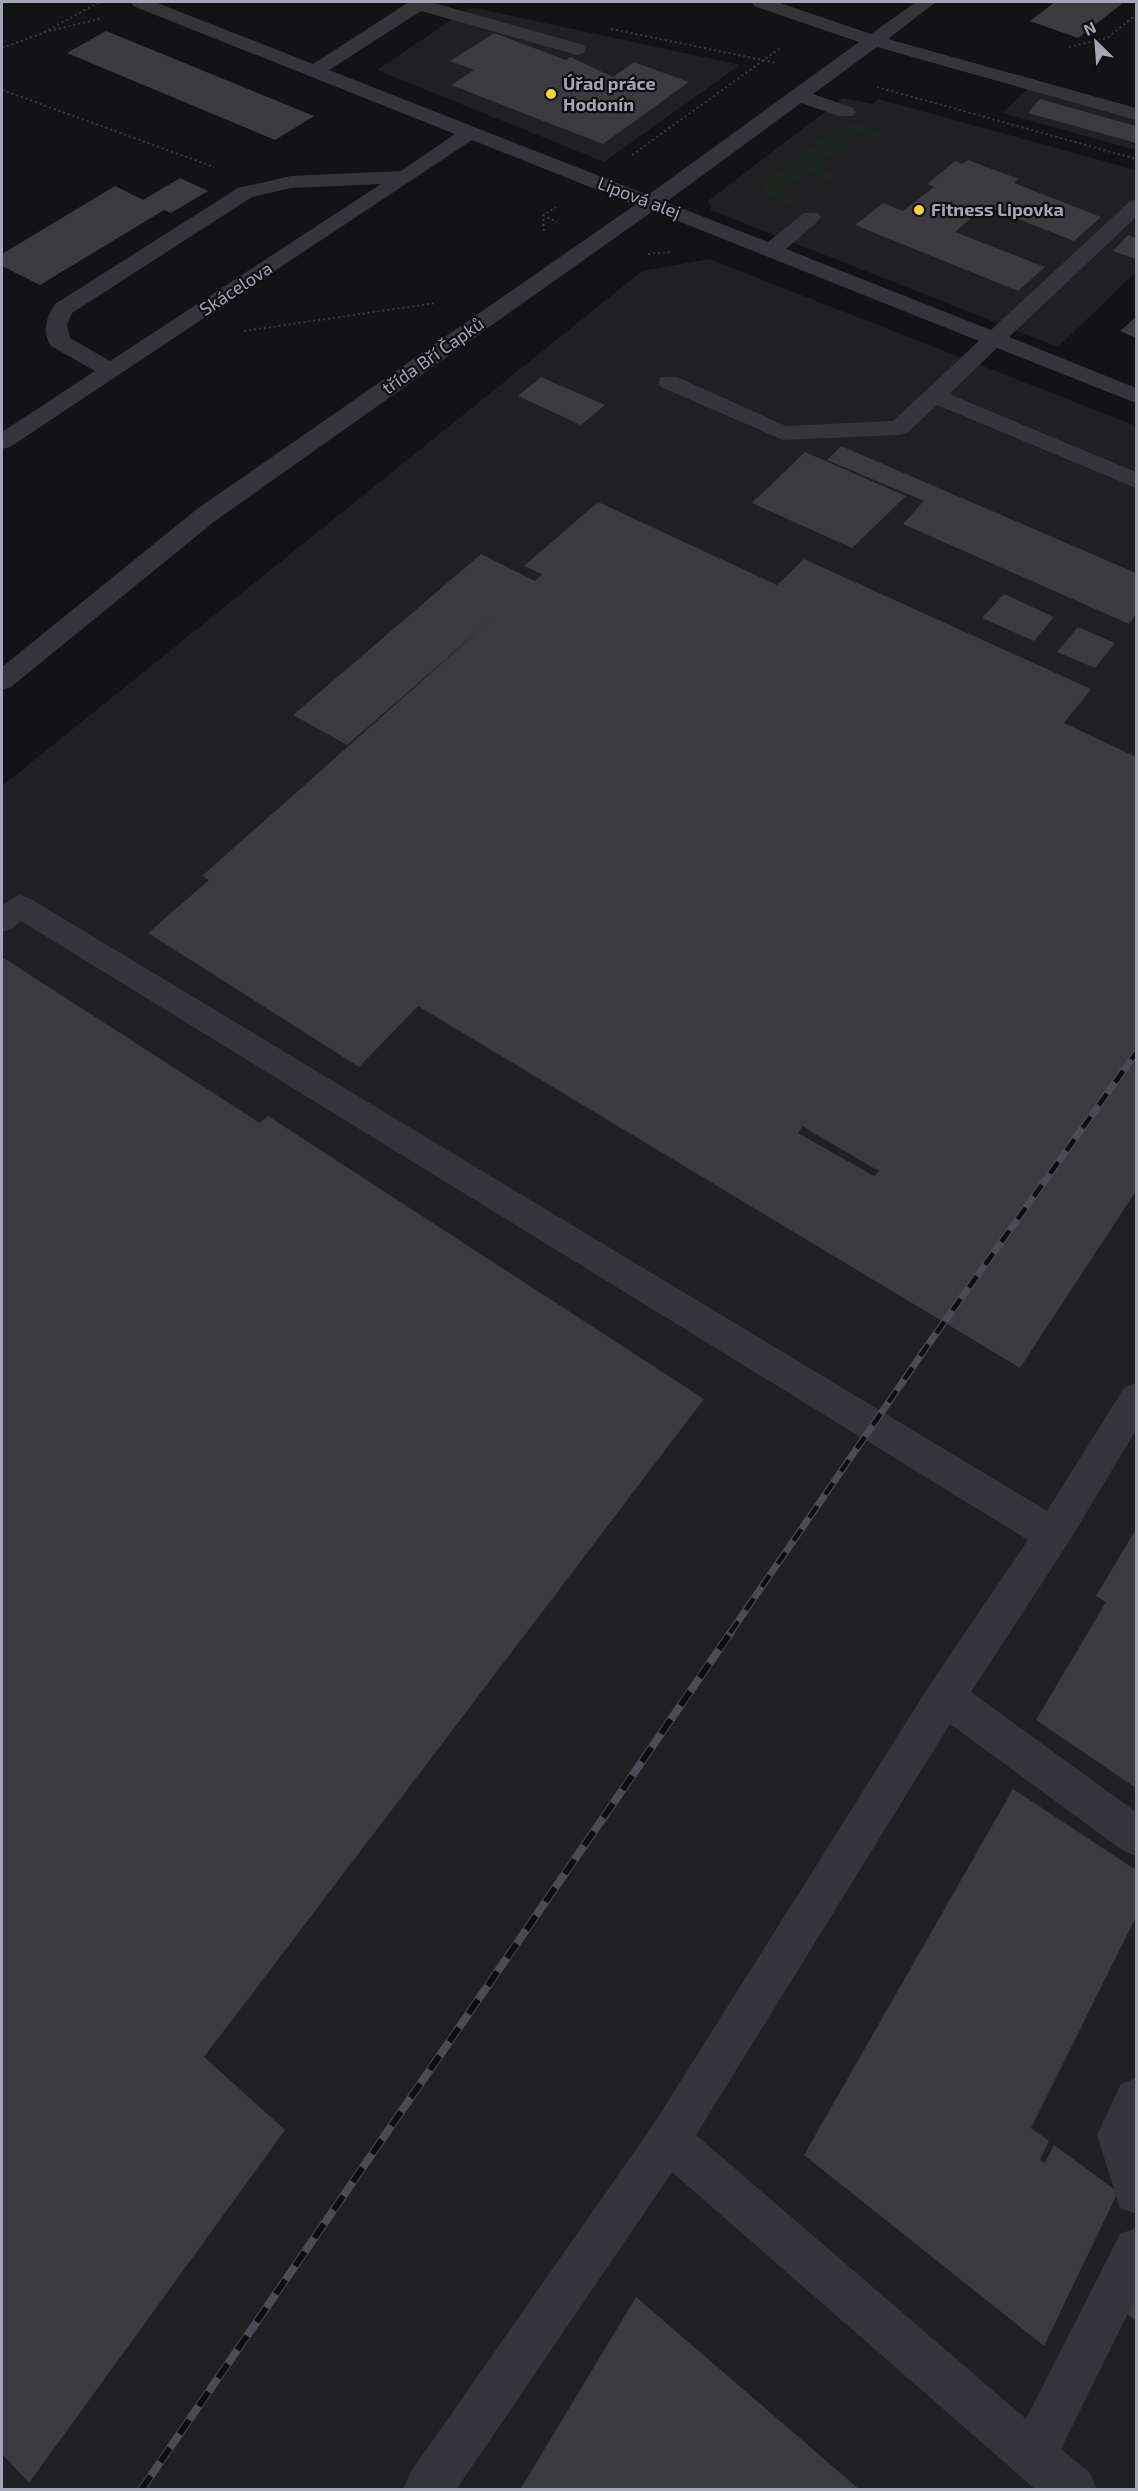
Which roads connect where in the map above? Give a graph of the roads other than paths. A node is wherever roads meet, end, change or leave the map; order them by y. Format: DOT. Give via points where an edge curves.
graph roads {
  1 [pos="140,2"];
  2 [pos="761,2"];
  3 [pos="927,2"];
  4 [pos="871,40"];
  5 [pos="577,49"];
  6 [pos="314,72"];
  7 [pos="796,95"];
  8 [pos="846,112"];
  9 [pos="1137,114"];
  10 [pos="468,134"];
  11 [pos="406,177"];
  12 [pos="651,203"];
  13 [pos="1137,206"];
  14 [pos="811,217"];
  15 [pos="771,250"];
  16 [pos="996,339"];
  17 [pos="111,371"];
  18 [pos="669,382"];
  19 [pos="934,396"];
  20 [pos="1137,396"];
  21 [pos="2,442"];
  22 [pos="1137,481"];
  23 [pos="2,681"];
  24 [pos="2,921"];
  25 [pos="1137,1399"];
  26 [pos="1052,1534"];
  27 [pos="945,1697"];
  28 [pos="1137,1836"];
  29 [pos="1137,2099"];
  30 [pos="668,2140"];
  31 [pos="1137,2192"];
  32 [pos="1137,2250"];
  33 [pos="1033,2455"];
  34 [pos="428,2490"];
  35 [pos="1073,2490"];
  1 -- 6 [label="street, Lipová alej"];
  2 -- 4 [label="street"];
  3 -- 4 [label="street, třída Bří Čapků"];
  4 -- 7 [label="street, třída Bří Čapků"];
  4 -- 9 [label="street"];
  5 -- 6 [label="street" via="418,4"];
  6 -- 10 [label="street, Lipová alej"];
  7 -- 8 [label="street"];
  7 -- 12 [label="street, třída Bří Čapků"];
  10 -- 11 [label="street, Skácelova"];
  10 -- 12 [label="street, Lipová alej"];
  11 -- 17 [label="street, Skácelova"];
  11 -- 17 [label="street" via="291,182 245,192 63,309 56,325 59,341"];
  12 -- 15 [label="street, Lipová alej"];
  12 -- 23 [label="street, třída Bří Čapků" via="206,515"];
  13 -- 16 [label="street"];
  14 -- 15 [label="street"];
  15 -- 16 [label="street, Lipová alej"];
  16 -- 19 [label="street"];
  16 -- 20 [label="street, Lipová alej"];
  17 -- 21 [label="street, Skácelova"];
  18 -- 19 [label="street" via="783,433 899,428"];
  19 -- 22 [label="street"];
  24 -- 26 [label="street" via="20,906"];
  25 -- 26 [label="street"];
  26 -- 27 [label="street"];
  27 -- 28 [label="street"];
  27 -- 30 [label="street"];
  29 -- 31 [label="street" via="1119,2135"];
  30 -- 33 [label="street"];
  30 -- 34 [label="street"];
  32 -- 33 [label="street"];
  33 -- 35 [label="street"];
}
